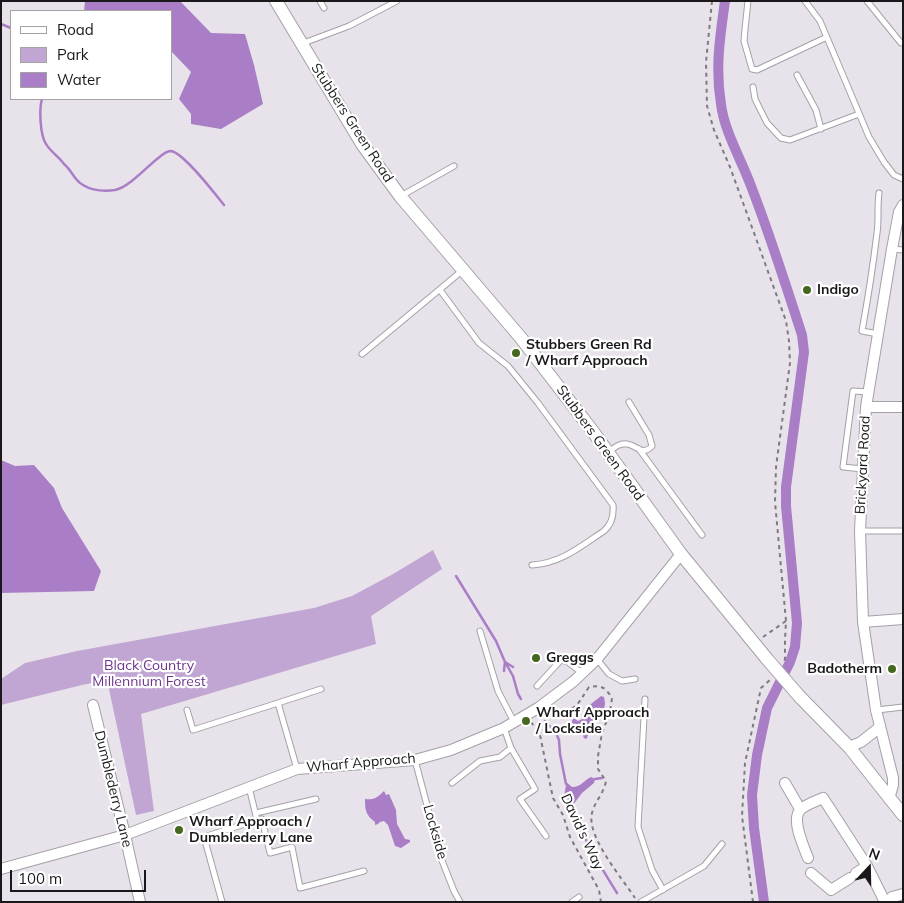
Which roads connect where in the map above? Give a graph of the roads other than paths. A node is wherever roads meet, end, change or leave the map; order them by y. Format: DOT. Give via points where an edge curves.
graph roads {
  1 [pos="276,1"];
  2 [pos="320,1"];
  3 [pos="397,1"];
  4 [pos="748,1"];
  5 [pos="806,1"];
  6 [pos="868,1"];
  7 [pos="324,8"];
  8 [pos="827,37"];
  9 [pos="903,42"];
  10 [pos="301,44"];
  11 [pos="798,75"];
  12 [pos="753,87"];
  13 [pos="859,114"];
  14 [pos="821,129"];
  15 [pos="454,166"];
  16 [pos="903,179"];
  17 [pos="879,193"];
  18 [pos="400,196"];
  19 [pos="903,205"];
  20 [pos="898,250"];
  21 [pos="464,270"];
  22 [pos="440,290"];
  23 [pos="878,334"];
  24 [pos="362,354"];
  25 [pos="868,392"];
  26 [pos="629,402"];
  27 [pos="866,407"];
  28 [pos="903,407"];
  29 [pos="639,449"];
  30 [pos="608,452"];
  31 [pos="863,469"];
  32 [pos="860,531"];
  33 [pos="903,531"];
  34 [pos="702,535"];
  35 [pos="681,554"];
  36 [pos="532,565"];
  37 [pos="903,619"];
  38 [pos="863,622"];
  39 [pos="480,631"];
  40 [pos="597,659"];
  41 [pos="583,673"];
  42 [pos="635,679"];
  43 [pos="537,686"];
  44 [pos="321,689"];
  45 [pos="645,699"];
  46 [pos="278,703"];
  47 [pos="93,705"];
  48 [pos="903,707"];
  49 [pos="187,710"];
  50 [pos="876,710"];
  51 [pos="514,722"];
  52 [pos="880,727"];
  53 [pos="504,728"];
  54 [pos="849,747"];
  55 [pos="511,748"];
  56 [pos="415,760"];
  57 [pos="297,769"];
  58 [pos="452,783"];
  59 [pos="785,783"];
  60 [pos="250,787"];
  61 [pos="316,799"];
  62 [pos="890,799"];
  63 [pos="800,810"];
  64 [pos="256,813"];
  65 [pos="903,815"];
  66 [pos="257,820"];
  67 [pos="125,835"];
  68 [pos="546,836"];
  69 [pos="722,844"];
  70 [pos="808,858"];
  71 [pos="867,866"];
  72 [pos="1,868"];
  73 [pos="364,871"];
  74 [pos="811,873"];
  75 [pos="663,890"];
  76 [pos="903,894"];
  77 [pos="579,897"];
  78 [pos="890,900"];
  79 [pos="140,902"];
  80 [pos="222,902"];
  81 [pos="460,902"];
  82 [pos="572,902"];
  83 [pos="640,902"];
  1 -- 10 [label="street, Stubbers Green Road"];
  2 -- 7 [label="lane"];
  3 -- 10 [label="lane" via="350,26"];
  4 -- 8 [label="lane" via="744,41 752,69"];
  5 -- 8 [label="lane"];
  6 -- 9 [label="lane"];
  8 -- 13 [label="lane"];
  10 -- 18 [label="street, Stubbers Green Road" via="362,144"];
  11 -- 14 [label="lane" via="816,110"];
  12 -- 14 [label="lane" via="755,99 768,123 781,138 790,140"];
  13 -- 14 [label="lane"];
  13 -- 16 [label="lane" via="884,162 894,175"];
  15 -- 18 [label="lane"];
  17 -- 23 [label="lane" via="878,230 862,331"];
  18 -- 21 [label="street, Stubbers Green Road"];
  19 -- 20 [label="street, Brickyard Road" via="899,212"];
  20 -- 23 [label="street, Brickyard Road"];
  21 -- 22 [label="lane"];
  21 -- 30 [label="street, Stubbers Green Road" via="521,338"];
  22 -- 24 [label="lane"];
  22 -- 36 [label="lane" via="479,343 508,366 613,505 612,522 604,531 566,556"];
  23 -- 25 [label="street, Brickyard Road"];
  25 -- 27 [label="street, Brickyard Road"];
  25 -- 31 [label="lane" via="853,391 843,467"];
  26 -- 29 [label="lane" via="651,439 649,449"];
  27 -- 28 [label="street"];
  27 -- 31 [label="street, Brickyard Road"];
  29 -- 30 [label="lane" via="626,444"];
  29 -- 34 [label="lane"];
  30 -- 35 [label="street, Stubbers Green Road"];
  31 -- 32 [label="street, Brickyard Road"];
  32 -- 33 [label="lane"];
  32 -- 38 [label="street, Brickyard Road"];
  35 -- 40 [label="street, Wharf Approach"];
  35 -- 54 [label="street, Stubbers Green Road, bridge" via="800,697"];
  37 -- 38 [label="street"];
  38 -- 50 [label="street, Brickyard Road"];
  39 -- 51 [label="lane" via="498,691"];
  40 -- 41 [label="street, Wharf Approach"];
  40 -- 42 [label="lane" via="609,674 622,681"];
  41 -- 43 [label="lane" via="561,660"];
  41 -- 51 [label="street, Wharf Approach"];
  44 -- 46 [label="lane"];
  45 -- 75 [label="lane" via="638,827 652,870"];
  46 -- 49 [label="lane" via="193,730"];
  46 -- 57 [label="lane"];
  47 -- 67 [label="street, Dumblederry Lane"];
  48 -- 50 [label="lane"];
  50 -- 52 [label="street, Brickyard Road"];
  51 -- 53 [label="street, Wharf Approach"];
  52 -- 54 [label="street"];
  52 -- 62 [label="street, Brickyard Road" via="893,778"];
  53 -- 55 [label="lane"];
  53 -- 56 [label="street, Wharf Approach" via="451,750"];
  54 -- 62 [label="street, Stubbers Green Road"];
  55 -- 58 [label="lane" via="500,757 480,762"];
  55 -- 68 [label="lane" via="535,790 520,799"];
  56 -- 57 [label="street, Wharf Approach"];
  56 -- 81 [label="lane, Lockside" via="441,858"];
  57 -- 60 [label="street, Wharf Approach"];
  59 -- 63 [label="street"];
  60 -- 64 [label="lane"];
  60 -- 67 [label="street, Wharf Approach"];
  61 -- 64 [label="lane"];
  62 -- 65 [label="street, Stubbers Green Road"];
  63 -- 70 [label="street" via="797,828"];
  63 -- 71 [label="street" via="823,798"];
  64 -- 66 [label="lane"];
  66 -- 73 [label="lane" via="262,819 270,853 292,847 300,888"];
  66 -- 80 [label="lane" via="204,837"];
  67 -- 72 [label="street, Wharf Approach"];
  67 -- 79 [label="street, Dumblederry Lane"];
  69 -- 75 [label="lane" via="704,866"];
  71 -- 74 [label="street" via="831,890"];
  71 -- 78 [label="street"];
  75 -- 83 [label="lane"];
  76 -- 78 [label="street"];
  77 -- 82 [label="lane"];
}
